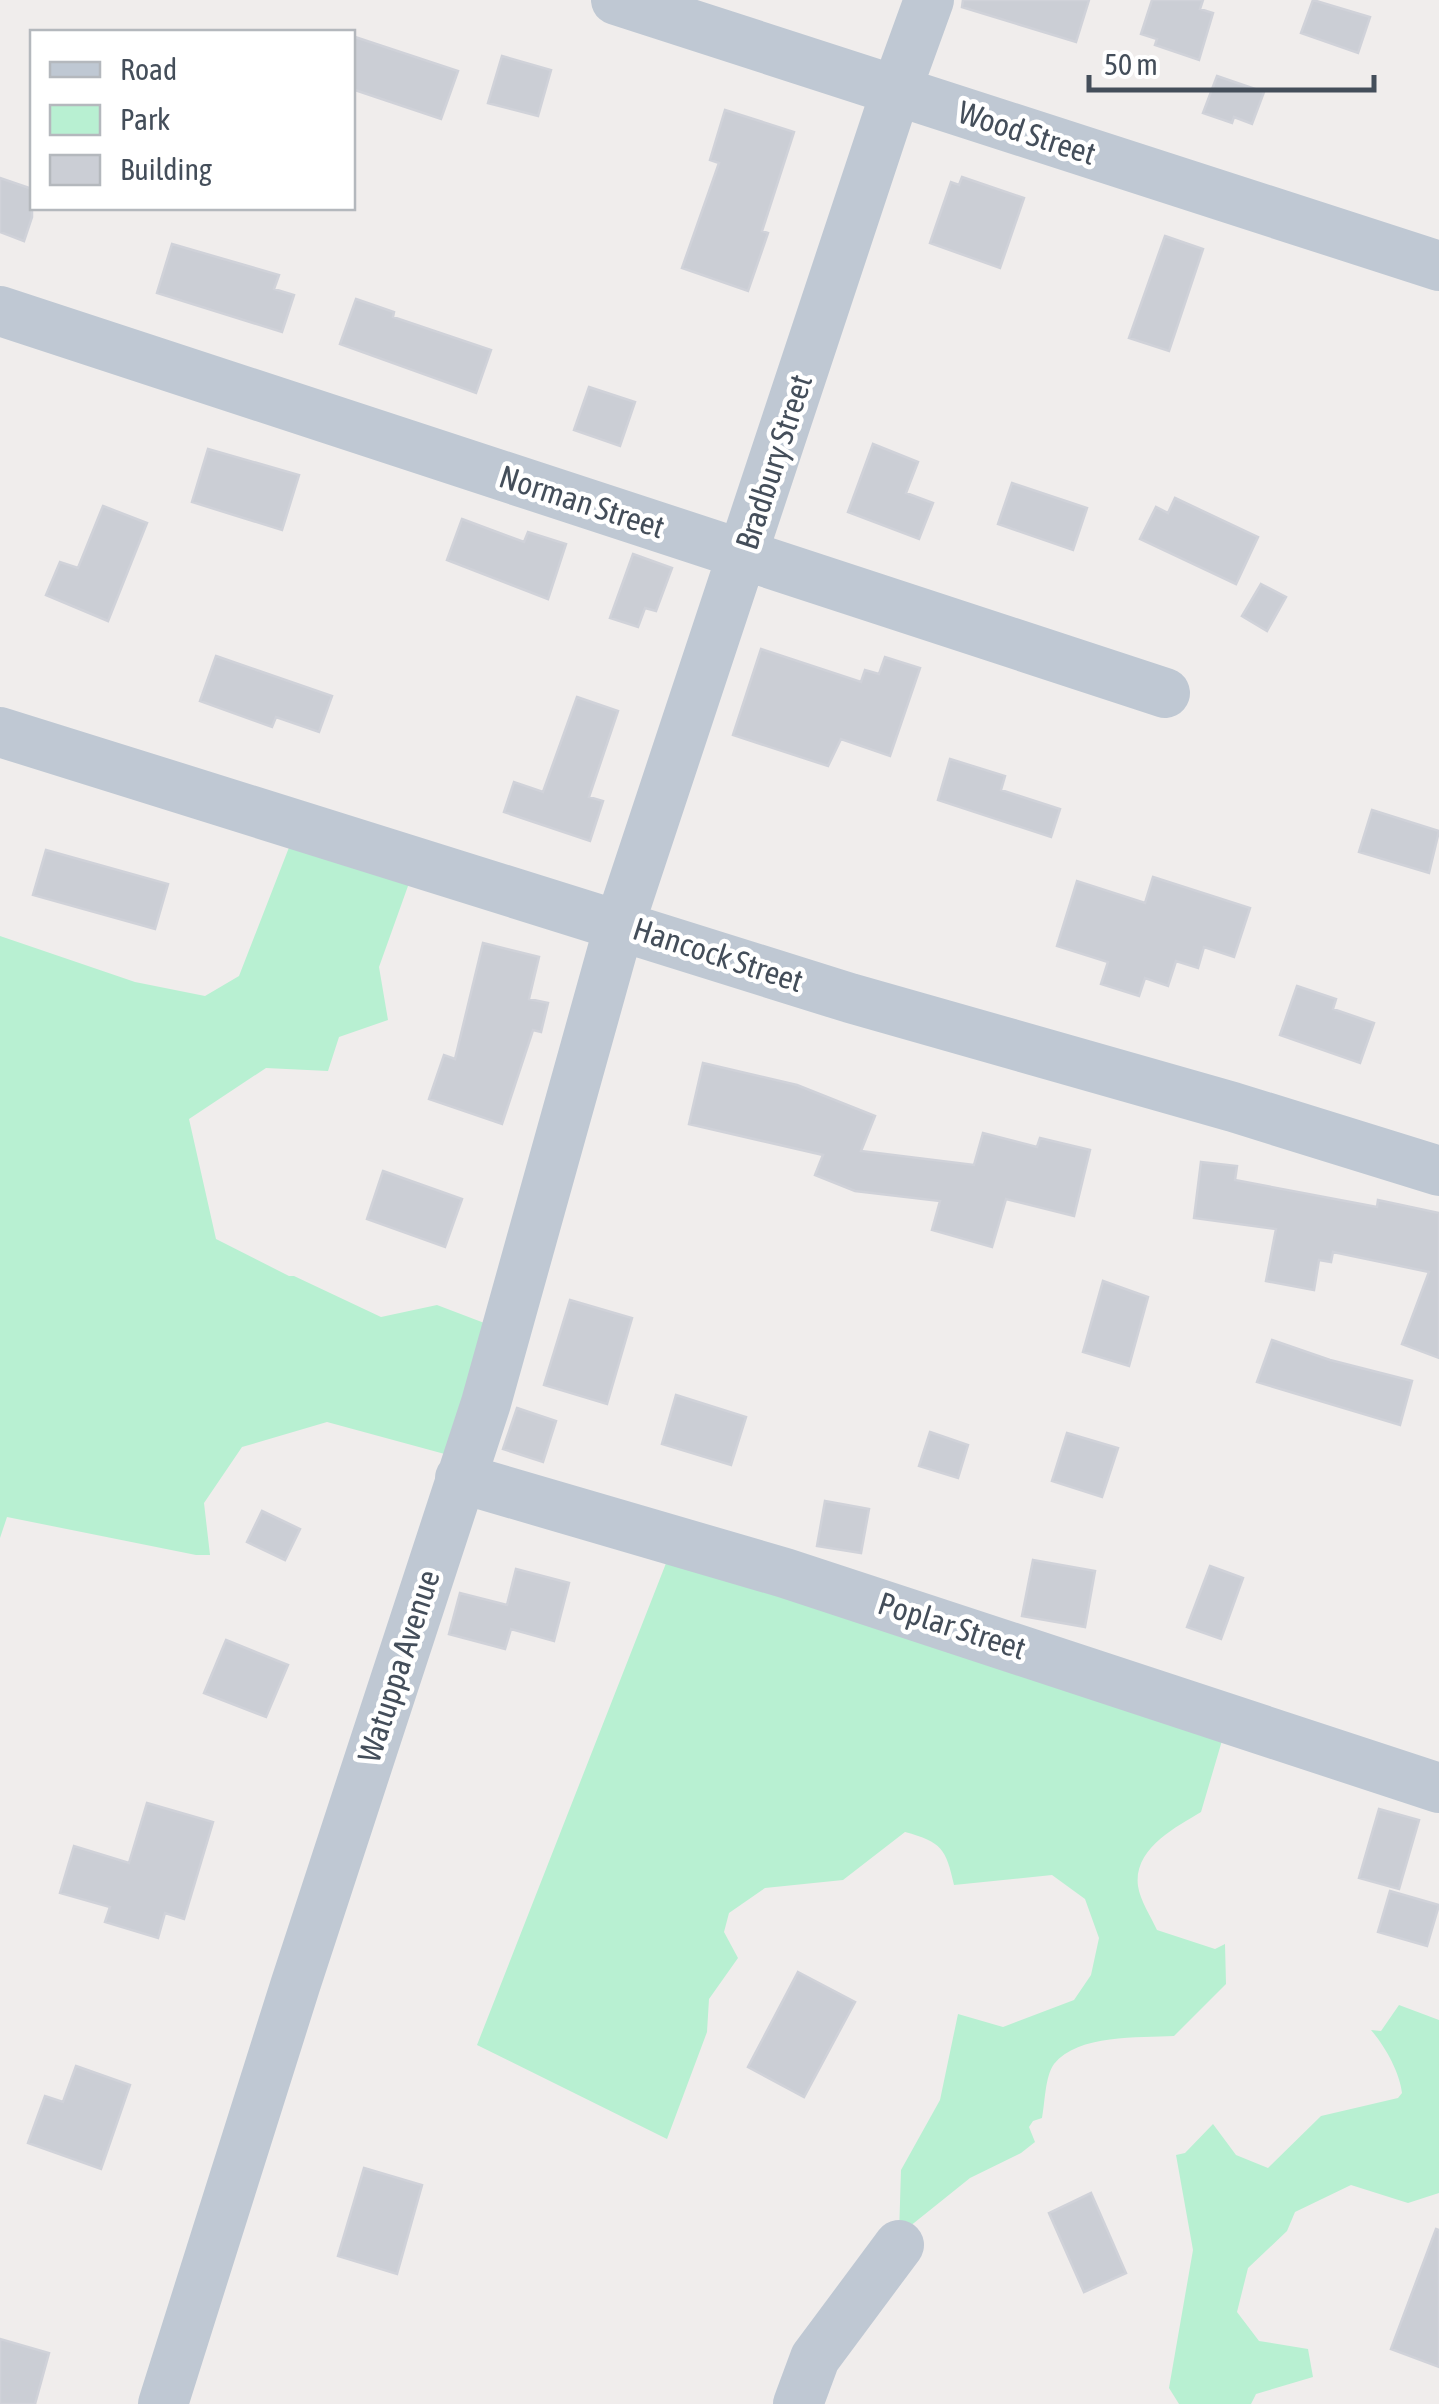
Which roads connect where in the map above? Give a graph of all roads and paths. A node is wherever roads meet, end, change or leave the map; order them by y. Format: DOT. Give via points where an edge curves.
graph roads {
  1 [pos="616,0"];
  2 [pos="929,0"];
  3 [pos="896,90"];
  4 [pos="1439,266"];
  5 [pos="0,311"];
  6 [pos="743,555"];
  7 [pos="1165,693"];
  8 [pos="0,732"];
  9 [pos="620,923"];
  10 [pos="1438,1166"];
  11 [pos="460,1478"];
  12 [pos="1439,1788"];
  13 [pos="899,2246"];
  14 [pos="163,2404"];
  15 [pos="798,2404"];
  1 -- 3 [label="street, Wood Street"];
  2 -- 3 [label="street, Bradbury Street"];
  3 -- 4 [label="street, Wood Street"];
  3 -- 6 [label="street, Bradbury Street"];
  5 -- 6 [label="street, Norman Street"];
  6 -- 7 [label="street, Norman Street"];
  6 -- 9 [label="street, Bradbury Street"];
  8 -- 9 [label="street, Hancock Street"];
  9 -- 10 [label="street, Hancock Street" via="850,998"];
  9 -- 11 [label="street, Watuppa Avenue"];
  11 -- 12 [label="street, Poplar Street" via="785,1573"];
  11 -- 14 [label="street, Watuppa Avenue"];
  13 -- 15 [label="street" via="815,2358"];
}
